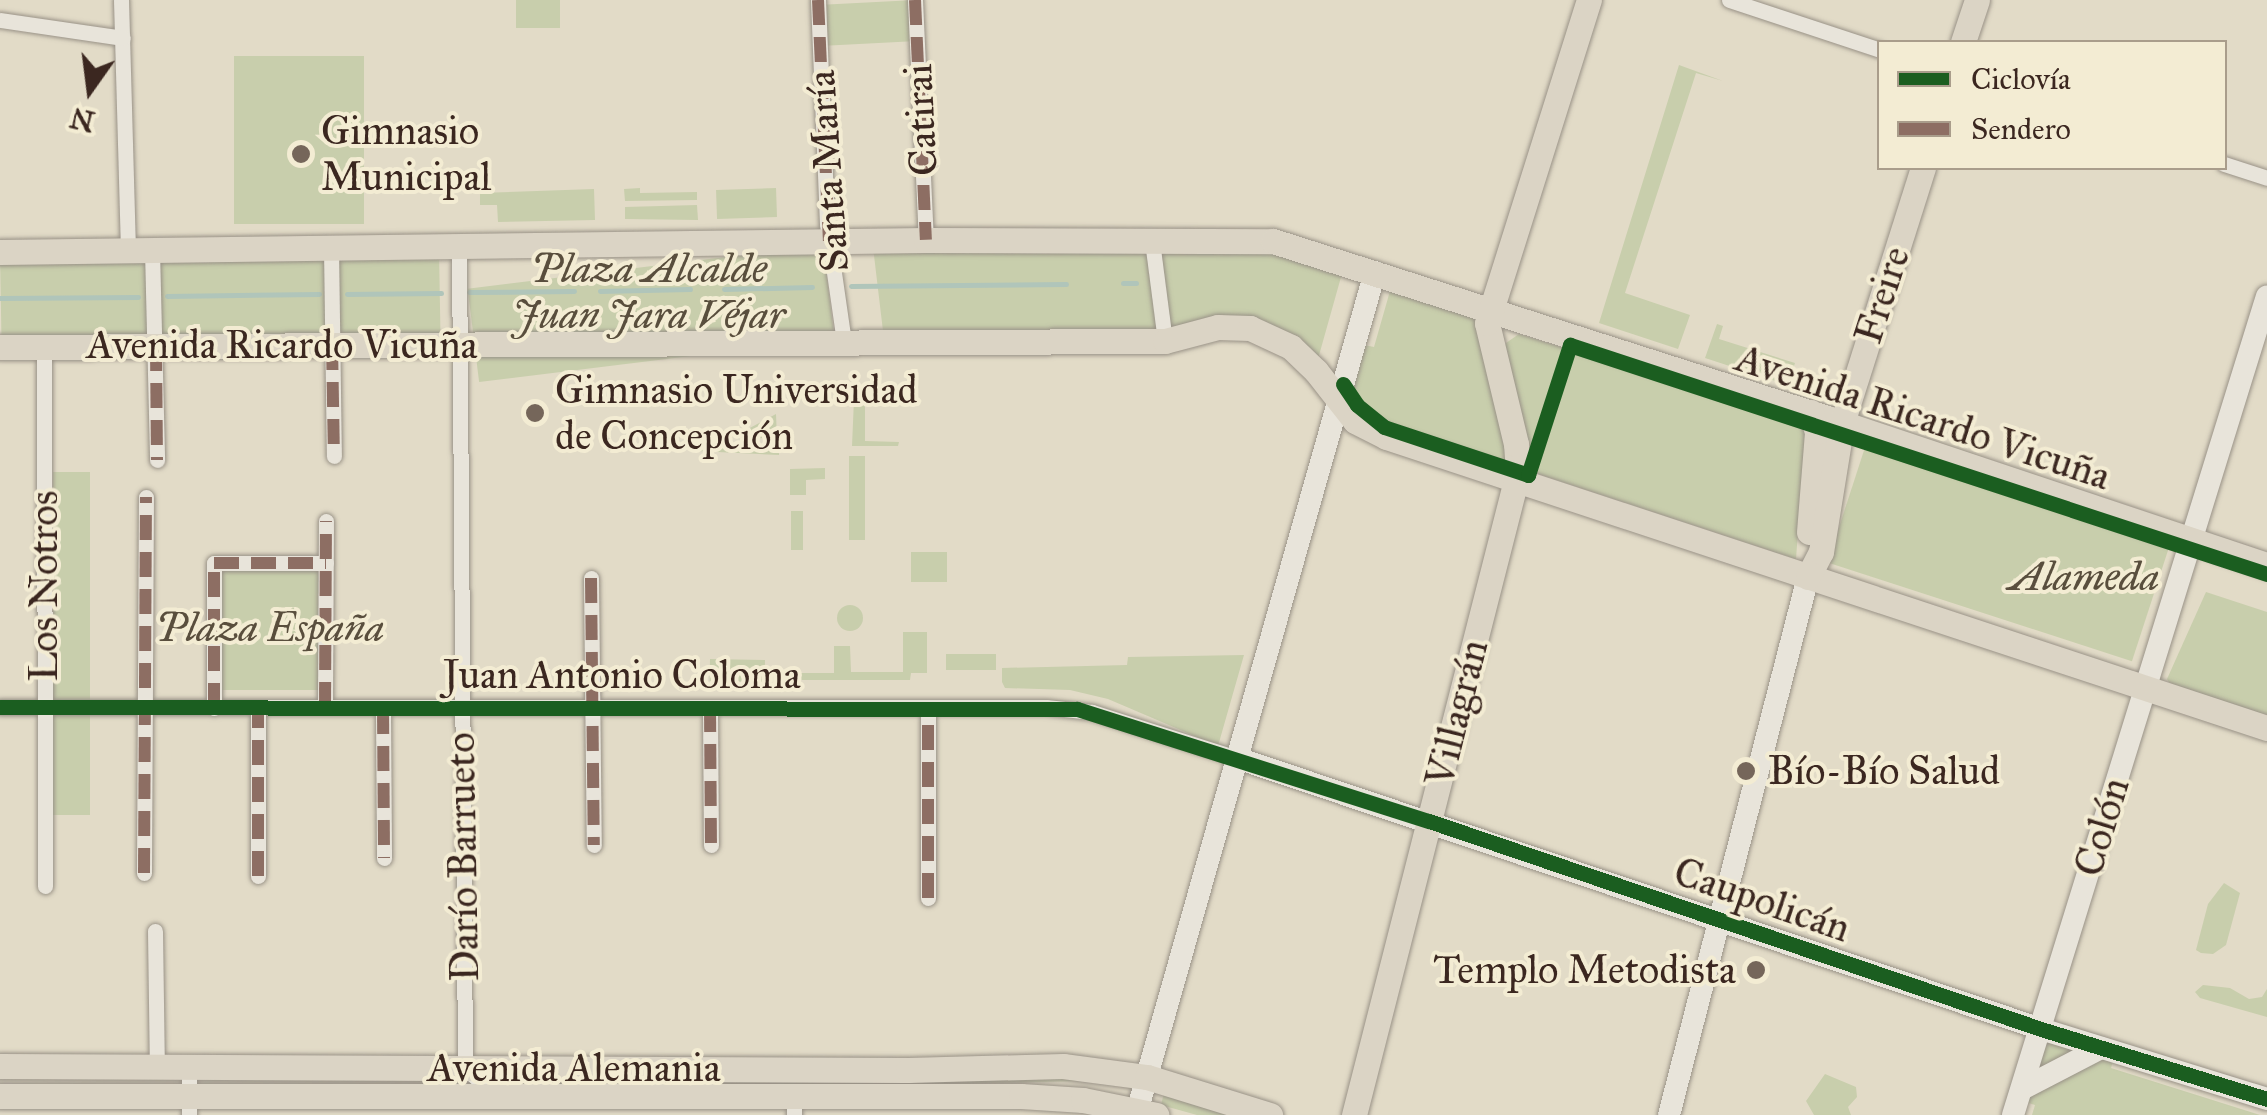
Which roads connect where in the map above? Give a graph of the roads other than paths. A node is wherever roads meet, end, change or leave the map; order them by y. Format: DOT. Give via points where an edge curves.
graph roads {
  1 [pos="122,0"];
  2 [pos="818,0"];
  3 [pos="915,0"];
  4 [pos="1589,0"];
  5 [pos="1729,0"];
  6 [pos="1977,0"];
  7 [pos="0,20"];
  8 [pos="123,38"];
  9 [pos="1965,40"];
  10 [pos="1877,49"];
  11 [pos="2227,165"];
  12 [pos="1922,170"];
  13 [pos="2267,178"];
  14 [pos="926,240"];
  15 [pos="829,241"];
  16 [pos="1152,241"];
  17 [pos="459,247"];
  18 [pos="331,248"];
  19 [pos="140,251"];
  20 [pos="0,252"];
  21 [pos="1375,272"];
  22 [pos="2267,296"];
  23 [pos="1490,311"];
  24 [pos="1558,333"];
  25 [pos="1165,341"];
  26 [pos="844,342"];
  27 [pos="460,344"];
  28 [pos="332,345"];
  29 [pos="0,346"];
  30 [pos="44,346"];
  31 [pos="156,346"];
  32 [pos="1497,364"];
  33 [pos="1338,401"];
  34 [pos="1811,412"];
  35 [pos="1842,422"];
  36 [pos="334,456"];
  37 [pos="156,460"];
  38 [pos="1516,480"];
  39 [pos="146,497"];
  40 [pos="326,522"];
  41 [pos="2189,539"];
  42 [pos="326,563"];
  43 [pos="2267,565"];
  44 [pos="1808,576"];
  45 [pos="591,578"];
  46 [pos="2144,688"];
  47 [pos="0,707"];
  48 [pos="44,707"];
  49 [pos="325,707"];
  50 [pos="592,707"];
  51 [pos="710,707"];
  52 [pos="928,707"];
  53 [pos="145,708"];
  54 [pos="214,708"];
  55 [pos="258,708"];
  56 [pos="383,708"];
  57 [pos="462,708"];
  58 [pos="2267,728"];
  59 [pos="1237,758"];
  60 [pos="1429,821"];
  61 [pos="594,845"];
  62 [pos="711,845"];
  63 [pos="384,858"];
  64 [pos="144,873"];
  65 [pos="258,876"];
  66 [pos="45,886"];
  67 [pos="928,898"];
  68 [pos="1719,920"];
  69 [pos="156,932"];
  70 [pos="2041,1029"];
  71 [pos="2101,1048"];
  72 [pos="0,1066"];
  73 [pos="157,1066"];
  74 [pos="189,1066"];
  75 [pos="466,1068"];
  76 [pos="1147,1078"];
  77 [pos="2022,1089"];
  78 [pos="0,1096"];
  79 [pos="2267,1100"];
  80 [pos="189,1105"];
  81 [pos="495,1105"];
  82 [pos="794,1105"];
  83 [pos="1354,1109"];
  84 [pos="1143,1113"];
  85 [pos="1270,1115"];
  86 [pos="1669,1115"];
  87 [pos="2014,1115"];
  1 -- 8 [label="street"];
  2 -- 15 [label="street, Santa María"];
  3 -- 14 [label="street, Catirai"];
  4 -- 23 [label="main road"];
  5 -- 10 [label="street"];
  6 -- 9 [label="main road"];
  7 -- 8 [label="street"];
  8 -- 19 [label="street"];
  11 -- 13 [label="street"];
  12 -- 35 [label="main road, Freire"];
  14 -- 15 [label="main road, Avenida Ricardo Vicuña"];
  14 -- 16 [label="main road, Avenida Ricardo Vicuña"];
  15 -- 17 [label="main road, Avenida Ricardo Vicuña"];
  15 -- 26 [label="street, Santa María"];
  16 -- 21 [label="main road, Avenida Ricardo Vicuña" via="1273,241"];
  16 -- 25 [label="street"];
  17 -- 18 [label="main road, Avenida Ricardo Vicuña"];
  17 -- 27 [label="street, Darío Barrueto"];
  18 -- 19 [label="main road, Avenida Ricardo Vicuña"];
  18 -- 28 [label="street"];
  19 -- 20 [label="main road, Avenida Ricardo Vicuña"];
  19 -- 31 [label="street"];
  21 -- 23 [label="main road, Avenida Ricardo Vicuña"];
  21 -- 33 [label="street"];
  22 -- 41 [label="street, Colón"];
  23 -- 24 [label="main road, Avenida Ricardo Vicuña"];
  23 -- 32 [label="main road, Villagrán"];
  24 -- 32 [label="main road" via="1536,329 1510,336"];
  24 -- 34 [label="main road, Avenida Ricardo Vicuña"];
  25 -- 26 [label="main road, Avenida Ricardo Vicuña"];
  25 -- 33 [label="main road, Avenida Ricardo Vicuña" via="1218,327 1250,328 1291,347"];
  26 -- 27 [label="main road, Avenida Ricardo Vicuña"];
  27 -- 28 [label="main road, Avenida Ricardo Vicuña"];
  27 -- 57 [label="street, Darío Barrueto"];
  28 -- 31 [label="main road, Avenida Ricardo Vicuña"];
  28 -- 36 [label="street"];
  29 -- 30 [label="main road, Avenida Ricardo Vicuña"];
  30 -- 31 [label="main road, Avenida Ricardo Vicuña"];
  30 -- 48 [label="street, Los Notros"];
  31 -- 37 [label="street"];
  32 -- 38 [label="main road, Villagrán" via="1518,453"];
  33 -- 38 [label="main road, Avenida Ricardo Vicuña" via="1372,431"];
  33 -- 59 [label="street"];
  34 -- 35 [label="main road, Avenida Ricardo Vicuña"];
  34 -- 44 [label="main road" via="1817,432"];
  35 -- 41 [label="main road, Avenida Ricardo Vicuña"];
  35 -- 44 [label="main road, Freire" via="1822,552"];
  38 -- 44 [label="main road, Avenida Ricardo Vicuña"];
  38 -- 60 [label="main road, Villagrán"];
  39 -- 53 [label="street"];
  40 -- 42 [label="street"];
  41 -- 43 [label="main road, Avenida Ricardo Vicuña"];
  41 -- 46 [label="street, Colón"];
  42 -- 49 [label="street"];
  42 -- 54 [label="street" via="214,563"];
  44 -- 46 [label="main road, Avenida Ricardo Vicuña"];
  44 -- 68 [label="street"];
  45 -- 50 [label="street"];
  46 -- 58 [label="main road, Avenida Ricardo Vicuña"];
  46 -- 70 [label="street, Colón"];
  47 -- 48 [label="street, Juan Antonio Coloma"];
  48 -- 53 [label="street, Juan Antonio Coloma"];
  48 -- 66 [label="street, Los Notros"];
  49 -- 55 [label="street, Juan Antonio Coloma"];
  49 -- 56 [label="street, Juan Antonio Coloma"];
  50 -- 51 [label="street, Juan Antonio Coloma"];
  50 -- 57 [label="street, Juan Antonio Coloma"];
  50 -- 61 [label="street"];
  51 -- 52 [label="street, Juan Antonio Coloma"];
  51 -- 62 [label="street"];
  52 -- 59 [label="street, Juan Antonio Coloma" via="1077,709"];
  52 -- 67 [label="street"];
  53 -- 54 [label="street, Juan Antonio Coloma"];
  53 -- 64 [label="street"];
  54 -- 55 [label="street, Juan Antonio Coloma"];
  55 -- 65 [label="street"];
  56 -- 57 [label="street, Juan Antonio Coloma"];
  56 -- 63 [label="street"];
  57 -- 75 [label="street, Darío Barrueto"];
  59 -- 60 [label="street, Caupolicán"];
  59 -- 76 [label="street"];
  60 -- 68 [label="street, Caupolicán"];
  60 -- 83 [label="main road, Villagrán"];
  68 -- 70 [label="street, Caupolicán"];
  68 -- 86 [label="street"];
  69 -- 73 [label="street"];
  70 -- 71 [label="street, Caupolicán"];
  70 -- 77 [label="street, Colón"];
  71 -- 77 [label="street"];
  71 -- 79 [label="street, Caupolicán"];
  72 -- 73 [label="main road, Avenida Alemania"];
  73 -- 74 [label="main road, Avenida Alemania"];
  74 -- 75 [label="main road, Avenida Alemania"];
  74 -- 80 [label="street"];
  75 -- 76 [label="main road, Avenida Alemania" via="1040,1065"];
  75 -- 81 [label="street"];
  76 -- 84 [label="street"];
  76 -- 85 [label="main road, Avenida Alemania"];
  77 -- 87 [label="street, Colón"];
  78 -- 80 [label="main road, Avenida Alemania"];
  80 -- 81 [label="main road, Avenida Alemania"];
  81 -- 82 [label="main road, Avenida Alemania"];
  82 -- 84 [label="main road, Avenida Alemania" via="1042,1097"];
}
